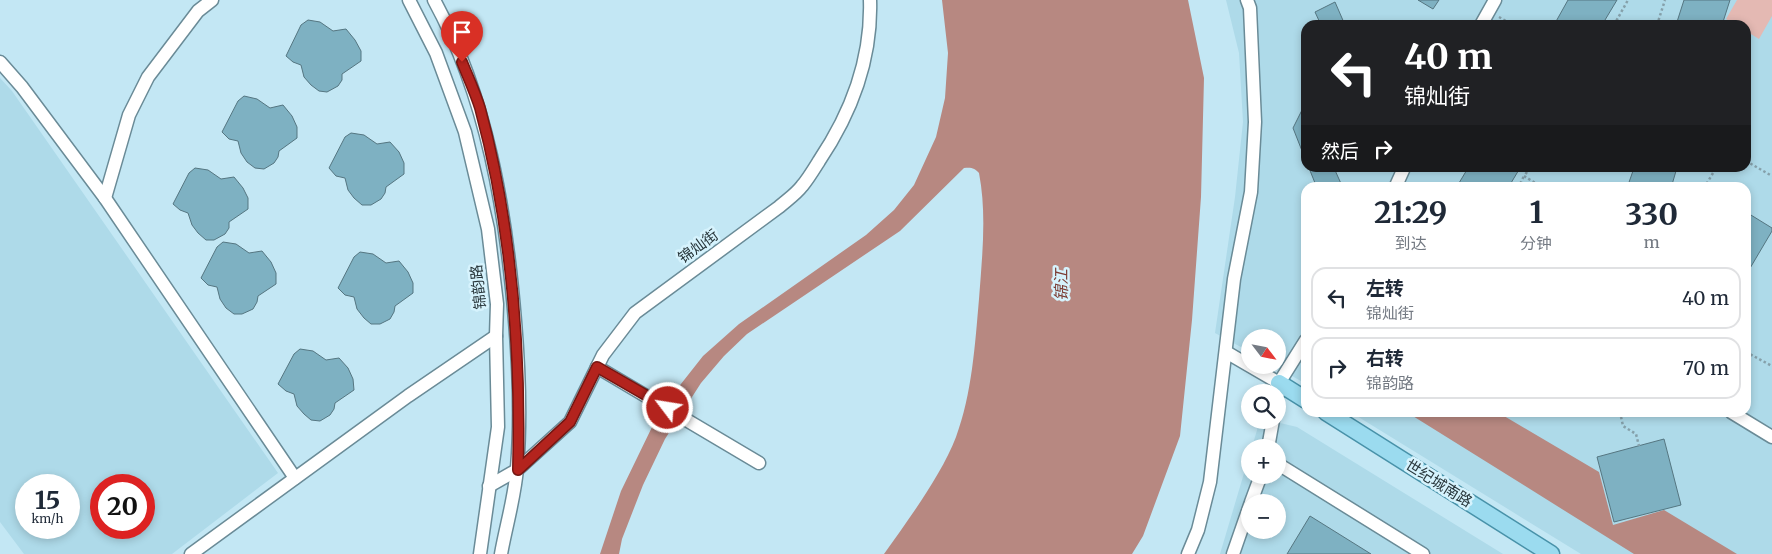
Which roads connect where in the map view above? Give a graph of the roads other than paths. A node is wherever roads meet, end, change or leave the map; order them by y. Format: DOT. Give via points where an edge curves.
graph roads {
  1 [pos="212,0"];
  2 [pos="409,0"];
  3 [pos="434,0"];
  4 [pos="870,0"];
  5 [pos="1247,0"];
  6 [pos="1495,0"];
  7 [pos="1483,20"];
  8 [pos="0,62"];
  9 [pos="105,198"];
  10 [pos="496,336"];
  11 [pos="1301,349"];
  12 [pos="1226,352"];
  13 [pos="597,367"];
  14 [pos="1271,384"];
  15 [pos="1281,384"];
  16 [pos="1286,392"];
  17 [pos="1301,398"];
  18 [pos="1334,417"];
  19 [pos="1738,417"];
  20 [pos="1772,437"];
  21 [pos="759,463"];
  22 [pos="1286,469"];
  23 [pos="518,470"];
  24 [pos="295,478"];
  25 [pos="489,486"];
  26 [pos="1241,530"];
  27 [pos="191,554"];
  28 [pos="480,554"];
  29 [pos="501,554"];
  30 [pos="1188,554"];
  31 [pos="1233,554"];
  32 [pos="1423,554"];
  33 [pos="1551,554"];
  1 -- 9 [label="street" via="198,11 148,77 130,115"];
  2 -- 10 [label="street, 锦韵路" via="436,53 465,132 488,229 497,304"];
  3 -- 23 [label="street" via="451,32 480,107 501,205 511,271 518,362"];
  4 -- 13 [label="street, 锦灿街" via="871,21 862,72 851,106 801,188 635,313"];
  5 -- 12 [label="street" via="1255,113 1252,183 1234,279"];
  6 -- 7 [label="street"];
  8 -- 9 [label="street"];
  9 -- 24 [label="street"];
  10 -- 24 [label="street"];
  10 -- 25 [label="street, 锦韵路" via="498,427"];
  11 -- 15 [label="street"];
  12 -- 14 [label="street"];
  12 -- 30 [label="street" via="1210,482 1198,530"];
  13 -- 21 [label="street"];
  13 -- 23 [label="street, 锦灿街" via="570,422"];
  16 -- 17 [label="main road"];
  18 -- 33 [label="main road, 世纪城南路"];
  19 -- 20 [label="street"];
  22 -- 32 [label="street"];
  23 -- 25 [label="street, 锦灿街"];
  23 -- 29 [label="street"];
  24 -- 27 [label="street"];
  25 -- 28 [label="street, 锦韵路"];
  26 -- 31 [label="street"];
}
